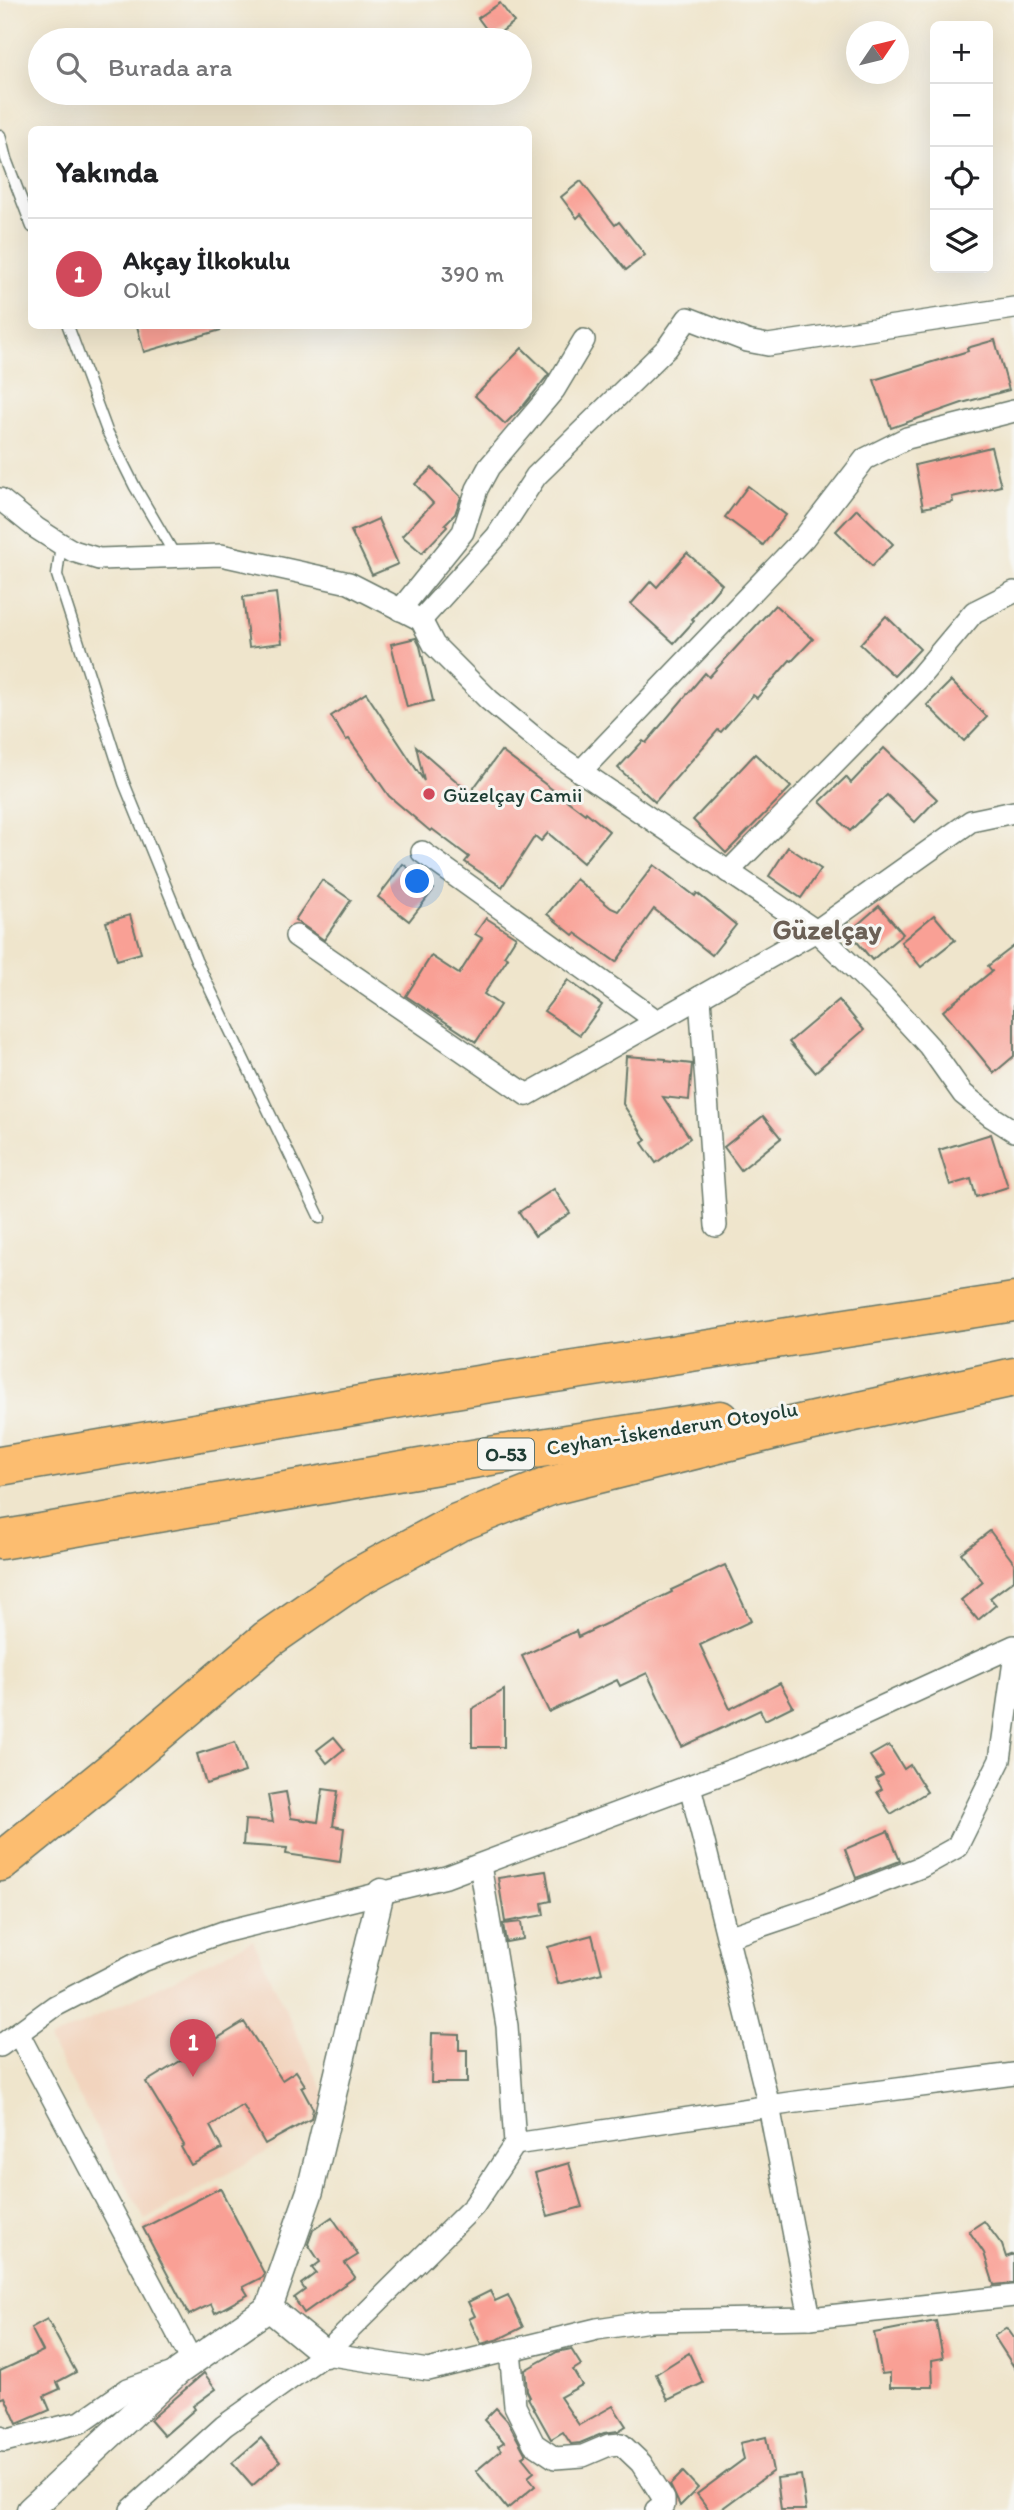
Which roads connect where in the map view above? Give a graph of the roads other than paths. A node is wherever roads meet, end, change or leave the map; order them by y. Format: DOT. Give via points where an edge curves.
graph roads {
  1 [pos="0,135"];
  2 [pos="28,217"];
  3 [pos="1014,308"];
  4 [pos="69,329"];
  5 [pos="584,340"];
  6 [pos="1014,411"];
  7 [pos="0,499"];
  8 [pos="61,544"];
  9 [pos="176,556"];
  10 [pos="1014,592"];
  11 [pos="400,610"];
  12 [pos="421,620"];
  13 [pos="580,772"];
  14 [pos="1014,812"];
  15 [pos="422,852"];
  16 [pos="728,872"];
  17 [pos="816,931"];
  18 [pos="296,936"];
  19 [pos="700,997"];
  20 [pos="657,1021"];
  21 [pos="1014,1131"];
  22 [pos="320,1218"];
  23 [pos="716,1226"];
  24 [pos="1014,1302"];
  25 [pos="1014,1376"];
  26 [pos="484,1384"];
  27 [pos="0,1448"];
  28 [pos="0,1466"];
  29 [pos="0,1540"];
  30 [pos="1014,1646"];
  31 [pos="1014,1661"];
  32 [pos="690,1786"];
  33 [pos="0,1862"];
  34 [pos="480,1865"];
  35 [pos="381,1892"];
  36 [pos="727,1937"];
  37 [pos="18,2034"];
  38 [pos="0,2046"];
  39 [pos="1014,2074"];
  40 [pos="769,2106"];
  41 [pos="515,2144"];
  42 [pos="1014,2296"];
  43 [pos="269,2308"];
  44 [pos="810,2318"];
  45 [pos="510,2350"];
  46 [pos="325,2354"];
  47 [pos="186,2366"];
  48 [pos="1,2441"];
  49 [pos="30,2510"];
  50 [pos="131,2510"];
  51 [pos="656,2510"];
  1 -- 2 [label="lane"];
  3 -- 12 [label="street" via="768,345 688,318 667,348 536,476 497,536"];
  4 -- 9 [label="lane" via="107,431"];
  5 -- 11 [label="street" via="554,390 489,467 463,532"];
  6 -- 13 [label="street" via="907,438 865,458 804,538"];
  7 -- 8 [label="street"];
  8 -- 9 [label="street" via="99,559"];
  8 -- 22 [label="lane" via="57,575 124,783 196,960"];
  9 -- 11 [label="street" via="221,555 349,583"];
  10 -- 16 [label="street" via="974,612 917,680"];
  11 -- 12 [label="street"];
  12 -- 13 [label="street" via="435,645 489,700"];
  13 -- 16 [label="street"];
  14 -- 17 [label="street" via="971,821"];
  15 -- 20 [label="street"];
  16 -- 17 [label="street"];
  17 -- 19 [label="street"];
  17 -- 21 [label="street" via="929,1046 963,1094"];
  18 -- 20 [label="street" via="527,1095"];
  19 -- 20 [label="street"];
  19 -- 23 [label="street"];
  24 -- 26 [label="highway"];
  25 -- 29 [label="highway, Ceyhan-İskenderun Otoyolu / O-53" via="496,1455"];
  25 -- 33 [label="highway" via="550,1486 457,1523 356,1578 268,1639"];
  26 -- 27 [label="highway"];
  26 -- 28 [label="highway"];
  30 -- 32 [label="street" via="796,1746"];
  31 -- 36 [label="street" via="1000,1760 957,1847 908,1872"];
  32 -- 34 [label="street"];
  32 -- 36 [label="street"];
  34 -- 35 [label="street"];
  34 -- 41 [label="street" via="507,2026"];
  35 -- 37 [label="street" via="223,1932 140,1962 55,2006"];
  35 -- 43 [label="street" via="310,2191"];
  36 -- 40 [label="street"];
  37 -- 38 [label="street"];
  37 -- 47 [label="street"];
  39 -- 40 [label="street"];
  40 -- 41 [label="street"];
  40 -- 44 [label="street"];
  41 -- 46 [label="street" via="474,2206"];
  42 -- 44 [label="street"];
  43 -- 46 [label="street"];
  43 -- 47 [label="street"];
  44 -- 45 [label="street" via="650,2320"];
  45 -- 46 [label="street" via="428,2370"];
  45 -- 51 [label="street" via="515,2406 534,2444 555,2458 583,2456 621,2444 641,2463 664,2499 664,2505"];
  46 -- 50 [label="street" via="225,2426"];
  47 -- 48 [label="street" via="128,2389 81,2422"];
  47 -- 49 [label="street"];
}
